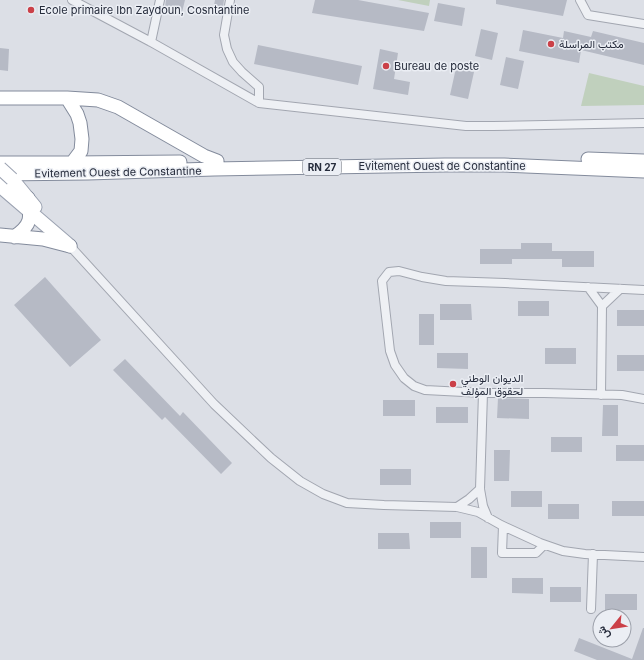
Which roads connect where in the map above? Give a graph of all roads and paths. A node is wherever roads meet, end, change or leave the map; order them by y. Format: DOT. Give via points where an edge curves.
graph roads {
  1 [pos="160,0"];
  2 [pos="230,0"];
  3 [pos="580,0"];
  4 [pos="74,1"];
  5 [pos="644,24"];
  6 [pos="151,42"];
  7 [pos="0,98"];
  8 [pos="67,98"];
  9 [pos="259,103"];
  10 [pos="644,122"];
  11 [pos="644,160"];
  12 [pos="218,161"];
  13 [pos="0,162"];
  14 [pos="72,163"];
  15 [pos="0,168"];
  16 [pos="644,171"];
  17 [pos="6,176"];
  18 [pos="0,186"];
  19 [pos="28,198"];
  20 [pos="30,213"];
  21 [pos="0,235"];
  22 [pos="14,237"];
  23 [pos="70,246"];
  24 [pos="588,287"];
  25 [pos="620,289"];
  26 [pos="644,290"];
  27 [pos="602,306"];
  28 [pos="483,393"];
  29 [pos="600,395"];
  30 [pos="644,399"];
  31 [pos="480,489"];
  32 [pos="458,507"];
  33 [pos="488,518"];
  34 [pos="503,526"];
  35 [pos="544,545"];
  36 [pos="594,554"];
  37 [pos="644,557"];
  38 [pos="591,609"];
  1 -- 6 [label="street"];
  2 -- 9 [label="street" via="224,35 227,49 233,62 259,87"];
  3 -- 5 [label="street" via="588,15"];
  4 -- 6 [label="street"];
  6 -- 9 [label="street"];
  7 -- 8 [label="main road"];
  8 -- 12 [label="main road" via="98,100 118,107 204,156"];
  8 -- 14 [label="main road" via="77,114 82,139 81,151"];
  9 -- 10 [label="street" via="466,126"];
  11 -- 12 [label="main road, Evitement Ouest de Constantine / RN 27" via="418,157"];
  12 -- 14 [label="main road, Evitement Ouest de Constantine / RN 27"];
  13 -- 14 [label="main road, Evitement Ouest de Constantine / RN 27"];
  15 -- 17 [label="main road, bridge"];
  16 -- 17 [label="main road, Evitement Ouest de Constantine / RN 27" via="452,165"];
  17 -- 19 [label="main road"];
  18 -- 20 [label="main road"];
  19 -- 20 [label="main road"];
  19 -- 23 [label="main road"];
  20 -- 22 [label="main road" via="29,223"];
  20 -- 23 [label="main road"];
  21 -- 22 [label="main road"];
  22 -- 23 [label="main road" via="43,239"];
  23 -- 32 [label="street" via="214,404 300,481 323,494 347,503"];
  24 -- 25 [label="street"];
  24 -- 27 [label="street"];
  24 -- 28 [label="street" via="446,281 399,271 388,272 382,281 390,351 395,365 404,378 425,390"];
  25 -- 26 [label="street"];
  25 -- 27 [label="street"];
  27 -- 29 [label="street"];
  28 -- 29 [label="street"];
  28 -- 31 [label="street"];
  29 -- 30 [label="street"];
  31 -- 32 [label="street"];
  31 -- 33 [label="street"];
  32 -- 33 [label="street" via="478,512"];
  33 -- 34 [label="street"];
  34 -- 35 [label="street"];
  34 -- 35 [label="street" via="502,553 536,553"];
  35 -- 36 [label="street" via="563,551"];
  36 -- 37 [label="street"];
  36 -- 38 [label="street"];
}
